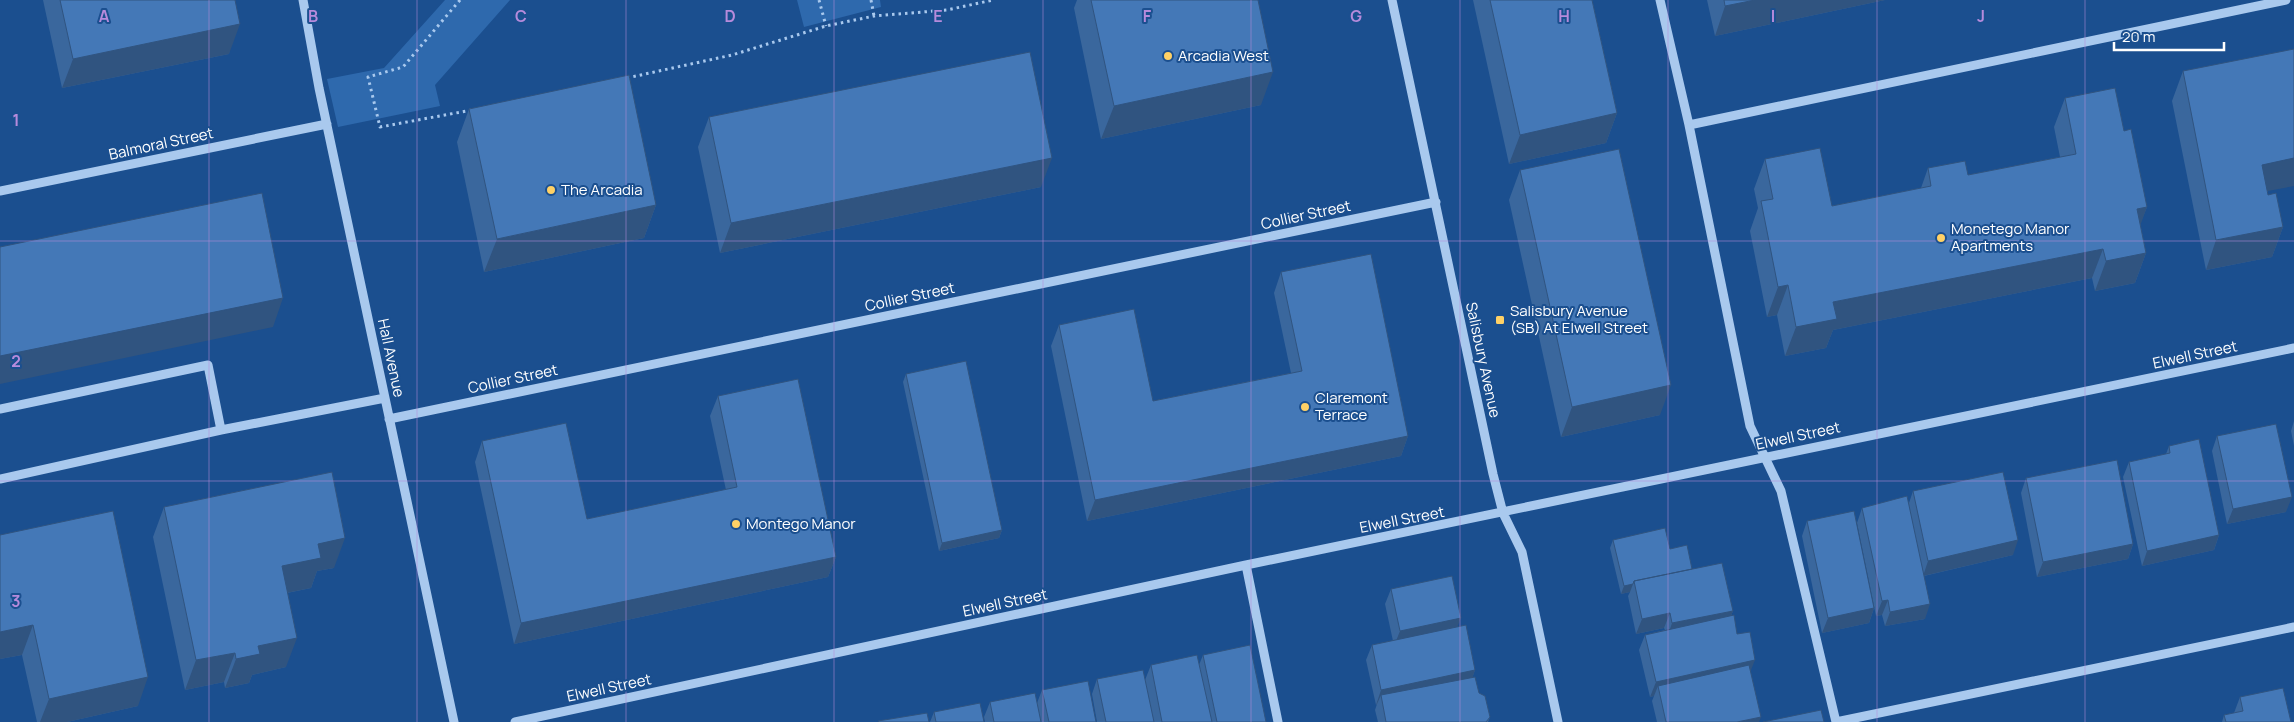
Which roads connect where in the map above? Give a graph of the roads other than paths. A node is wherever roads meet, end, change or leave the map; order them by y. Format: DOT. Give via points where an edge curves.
graph roads {
  1 [pos="303,0"];
  2 [pos="1392,0"];
  3 [pos="1660,0"];
  4 [pos="2286,0"];
  5 [pos="327,124"];
  6 [pos="1689,126"];
  7 [pos="0,191"];
  8 [pos="1436,202"];
  9 [pos="2294,348"];
  10 [pos="385,398"];
  11 [pos="0,409"];
  12 [pos="389,419"];
  13 [pos="221,430"];
  14 [pos="1765,457"];
  15 [pos="0,479"];
  16 [pos="1503,513"];
  17 [pos="1246,565"];
  18 [pos="2294,627"];
  19 [pos="454,722"];
  20 [pos="515,722"];
  21 [pos="1278,722"];
  22 [pos="1558,722"];
  23 [pos="1836,722"];
  1 -- 5 [label="street, Hall Avenue"];
  2 -- 8 [label="street, Salisbury Avenue"];
  3 -- 6 [label="street"];
  4 -- 6 [label="street"];
  5 -- 7 [label="street, Balmoral Street"];
  5 -- 10 [label="street, Hall Avenue"];
  6 -- 14 [label="street" via="1750,426"];
  8 -- 12 [label="street, Collier Street"];
  8 -- 16 [label="street, Salisbury Avenue"];
  9 -- 14 [label="street, Elwell Street"];
  10 -- 12 [label="street, Hall Avenue"];
  10 -- 13 [label="street"];
  11 -- 13 [label="street" via="208,365"];
  12 -- 19 [label="street, Hall Avenue"];
  13 -- 15 [label="street"];
  14 -- 16 [label="street, Elwell Street"];
  14 -- 23 [label="street" via="1781,491"];
  16 -- 17 [label="street, Elwell Street"];
  16 -- 22 [label="street, Salisbury Avenue" via="1522,552"];
  17 -- 20 [label="street, Elwell Street"];
  17 -- 21 [label="street"];
  18 -- 23 [label="street"];
}
